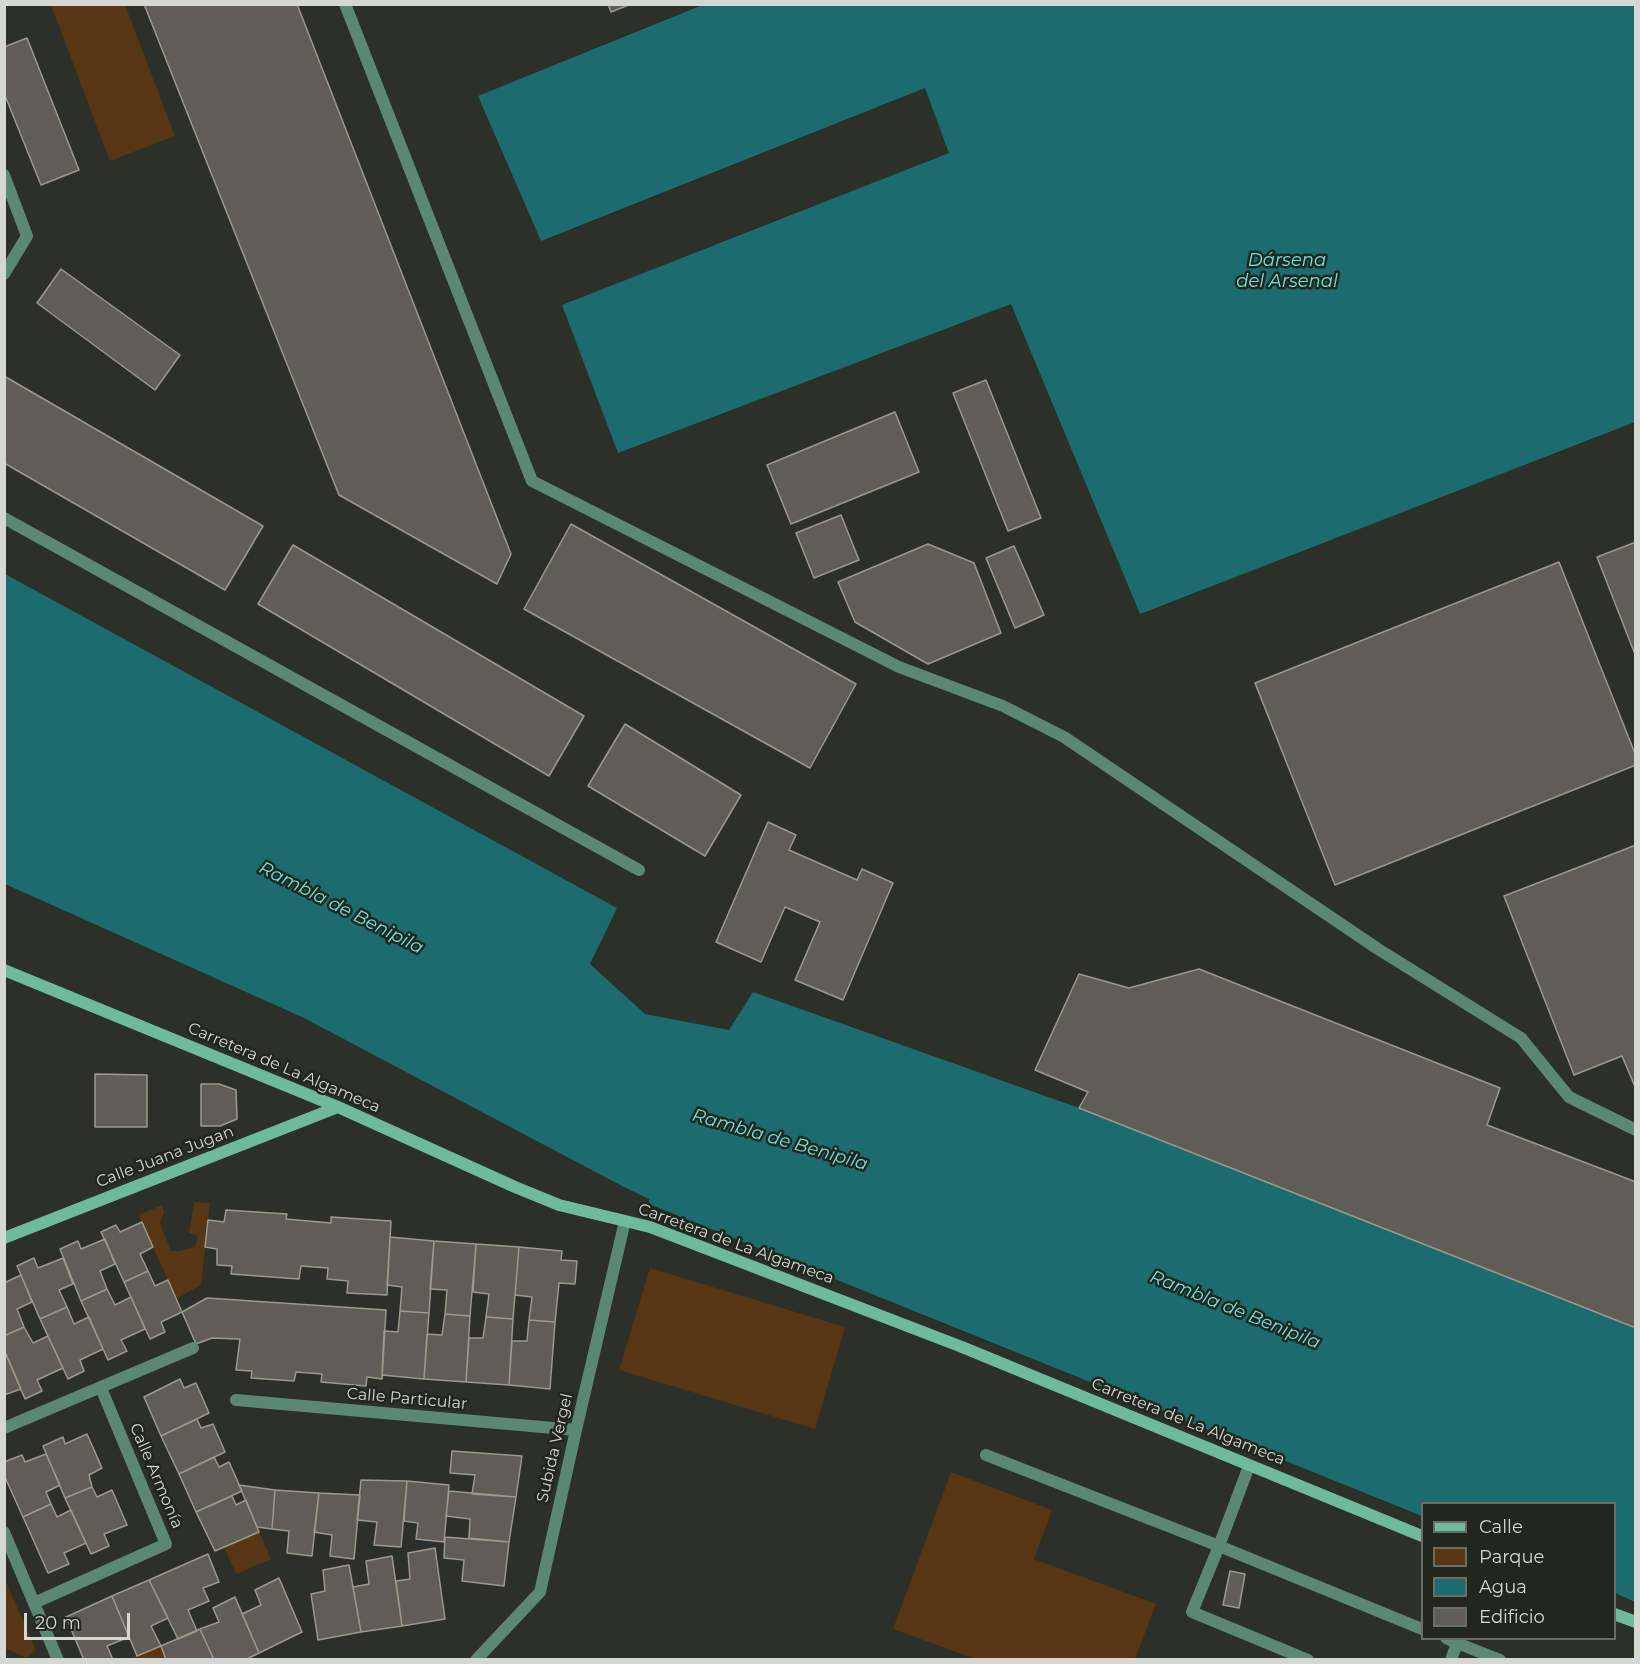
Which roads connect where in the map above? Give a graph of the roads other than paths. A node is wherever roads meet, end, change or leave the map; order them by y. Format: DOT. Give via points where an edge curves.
graph roads {
  1 [pos="345,4"];
  2 [pos="4,175"];
  3 [pos="4,274"];
  4 [pos="4,518"];
  5 [pos="639,870"];
  6 [pos="4,970"];
  7 [pos="338,1107"];
  8 [pos="1635,1130"];
  9 [pos="625,1221"];
  10 [pos="4,1238"];
  11 [pos="193,1348"];
  12 [pos="101,1388"];
  13 [pos="236,1400"];
  14 [pos="4,1428"];
  15 [pos="576,1430"];
  16 [pos="986,1455"];
  17 [pos="1249,1466"];
  18 [pos="4,1532"];
  19 [pos="1421,1536"];
  20 [pos="1219,1546"];
  21 [pos="34,1603"];
  22 [pos="1616,1615"];
  23 [pos="1635,1623"];
  24 [pos="1421,1629"];
  25 [pos="1451,1641"];
  26 [pos="58,1659"];
  27 [pos="476,1659"];
  28 [pos="1308,1659"];
  29 [pos="1451,1659"];
  30 [pos="1500,1659"];
  1 -- 8 [label="street" via="532,481 899,667 1003,706 1064,737 1378,949 1521,1038 1569,1097"];
  2 -- 3 [label="street" via="27,236"];
  4 -- 5 [label="street"];
  6 -- 7 [label="street, Carretera de La Algameca"];
  7 -- 9 [label="street, Carretera de La Algameca" via="560,1205"];
  7 -- 10 [label="street, Calle Juana Jugan"];
  9 -- 15 [label="street, Subida Vergel"];
  9 -- 17 [label="street, Carretera de La Algameca" via="650,1227 962,1347"];
  11 -- 12 [label="street"];
  12 -- 14 [label="street"];
  12 -- 21 [label="street, Calle Armonía" via="166,1544"];
  13 -- 15 [label="street, Calle Particular"];
  15 -- 27 [label="street, Subida Vergel" via="540,1592"];
  16 -- 20 [label="street"];
  17 -- 19 [label="street, Carretera de La Algameca"];
  17 -- 20 [label="street"];
  18 -- 21 [label="street"];
  20 -- 24 [label="street"];
  20 -- 28 [label="street" via="1192,1612"];
  21 -- 26 [label="street"];
  22 -- 23 [label="street"];
  25 -- 29 [label="street"];
  25 -- 30 [label="street"];
}
